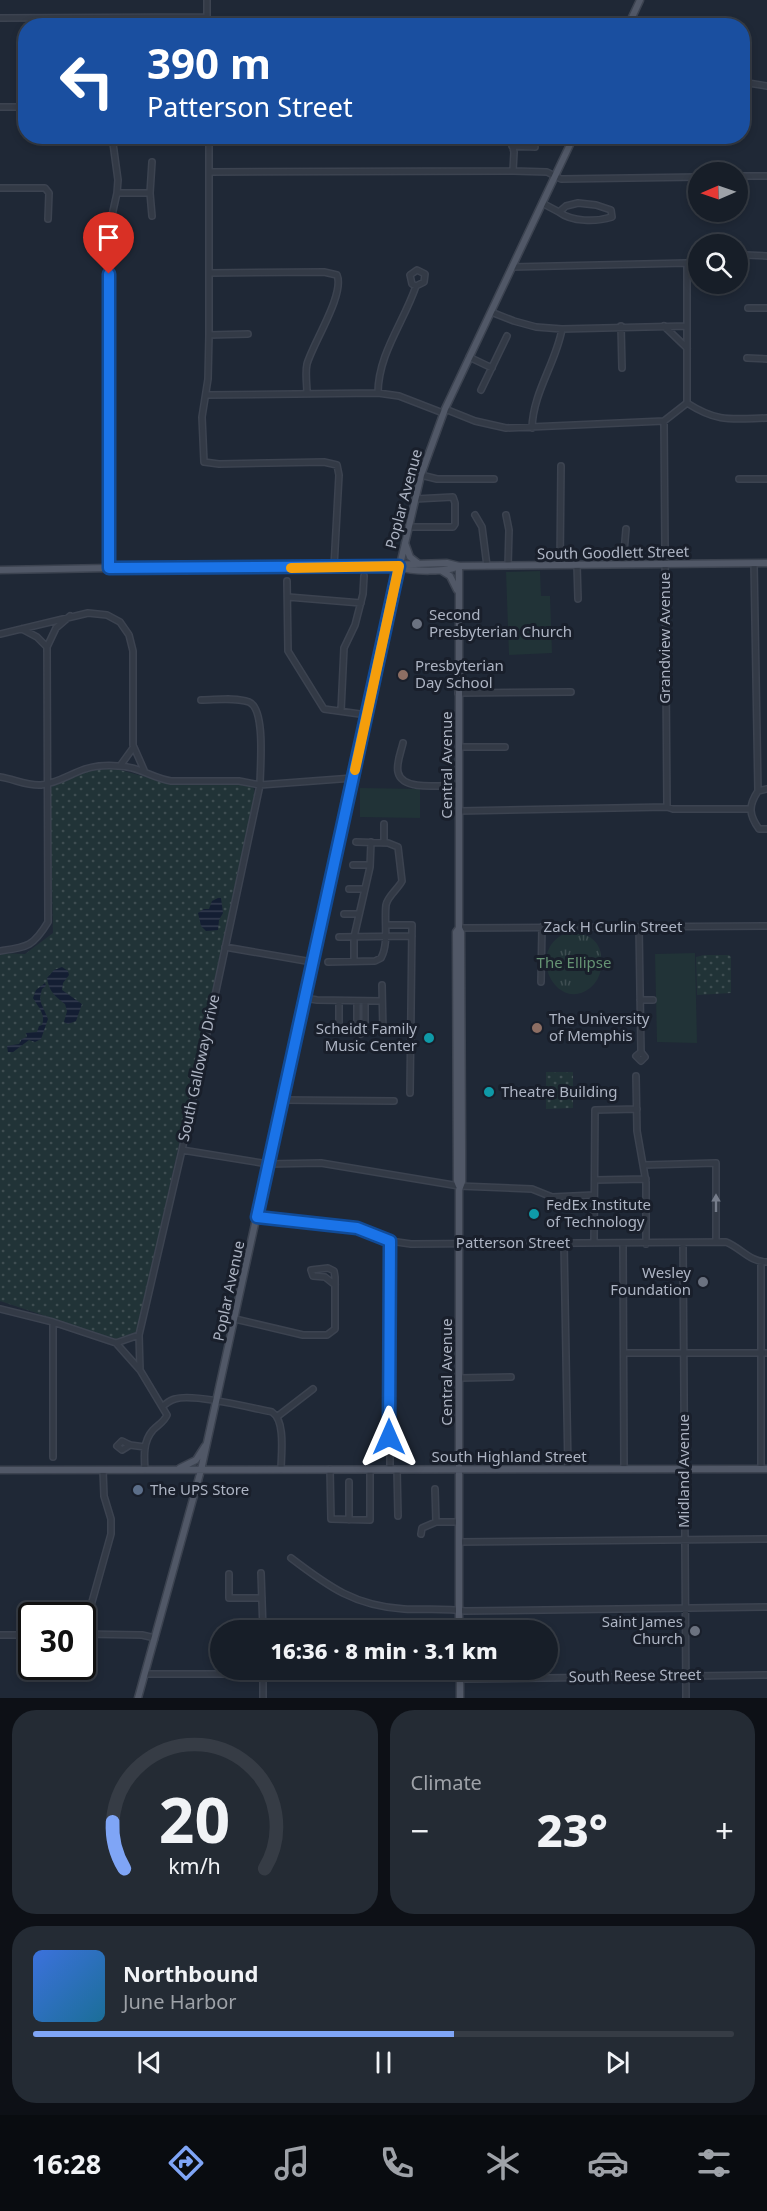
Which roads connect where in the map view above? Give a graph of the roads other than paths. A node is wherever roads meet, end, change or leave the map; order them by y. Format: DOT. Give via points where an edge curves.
graph roads {
  1 [pos="207,0"];
  2 [pos="640,0"];
  3 [pos="207,17"];
  4 [pos="0,18"];
  5 [pos="632,18"];
  6 [pos="750,83"];
  7 [pos="767,86"];
  8 [pos="0,107"];
  9 [pos="18,107"];
  10 [pos="113,144"];
  11 [pos="209,144"];
  12 [pos="570,144"];
  13 [pos="512,146"];
  14 [pos="535,147"];
  15 [pos="152,162"];
  16 [pos="513,171"];
  17 [pos="209,172"];
  18 [pos="555,175"];
  19 [pos="748,176"];
  20 [pos="767,176"];
  21 [pos="688,177"];
  22 [pos="0,188"];
  23 [pos="117,193"];
  24 [pos="150,193"];
  25 [pos="542,203"];
  26 [pos="559,212"];
  27 [pos="152,216"];
  28 [pos="48,219"];
  29 [pos="748,255"];
  30 [pos="767,256"];
  31 [pos="512,267"];
  32 [pos="209,273"];
  33 [pos="416,286"];
  34 [pos="748,308"];
  35 [pos="767,308"];
  36 [pos="491,312"];
  37 [pos="621,326"];
  38 [pos="664,326"];
  39 [pos="687,326"];
  40 [pos="562,329"];
  41 [pos="248,334"];
  42 [pos="209,335"];
  43 [pos="507,336"];
  44 [pos="687,349"];
  45 [pos="469,357"];
  46 [pos="747,358"];
  47 [pos="767,359"];
  48 [pos="492,368"];
  49 [pos="622,368"];
  50 [pos="481,390"];
  51 [pos="307,393"];
  52 [pos="378,393"];
  53 [pos="206,395"];
  54 [pos="687,403"];
  55 [pos="444,411"];
  56 [pos="767,418"];
  57 [pos="664,421"];
  58 [pos="532,428"];
  59 [pos="561,466"];
  60 [pos="421,475"];
  61 [pos="739,478"];
  62 [pos="494,479"];
  63 [pos="767,479"];
  64 [pos="415,499"];
  65 [pos="475,515"];
  66 [pos="506,515"];
  67 [pos="408,527"];
  68 [pos="626,529"];
  69 [pos="405,542"];
  70 [pos="754,563"];
  71 [pos="767,563"];
  72 [pos="420,564"];
  73 [pos="623,564"];
  74 [pos="665,564"];
  75 [pos="577,565"];
  76 [pos="399,566"];
  77 [pos="459,566"];
  78 [pos="487,566"];
  79 [pos="508,566"];
  80 [pos="560,566"];
  81 [pos="334,567"];
  82 [pos="109,568"];
  83 [pos="439,569"];
  84 [pos="0,570"];
  85 [pos="364,576"];
  86 [pos="287,581"];
  87 [pos="288,597"];
  88 [pos="578,599"];
  89 [pos="459,600"];
  90 [pos="361,603"];
  91 [pos="70,616"];
  92 [pos="21,629"];
  93 [pos="0,634"];
  94 [pos="47,647"];
  95 [pos="571,692"];
  96 [pos="458,693"];
  97 [pos="201,700"];
  98 [pos="341,711"];
  99 [pos="368,715"];
  100 [pos="403,743"];
  101 [pos="134,747"];
  102 [pos="459,747"];
  103 [pos="505,747"];
  104 [pos="120,766"];
  105 [pos="144,770"];
  106 [pos="0,777"];
  107 [pos="353,778"];
  108 [pos="47,784"];
  109 [pos="260,785"];
  110 [pos="459,785"];
  111 [pos="767,789"];
  112 [pos="758,791"];
  113 [pos="667,807"];
  114 [pos="750,809"];
  115 [pos="459,811"];
  116 [pos="384,824"];
  117 [pos="767,829"];
  118 [pos="356,842"];
  119 [pos="371,842"];
  120 [pos="384,843"];
  121 [pos="353,865"];
  122 [pos="370,865"];
  123 [pos="350,889"];
  124 [pos="365,889"];
  125 [pos="344,914"];
  126 [pos="359,914"];
  127 [pos="386,926"];
  128 [pos="767,926"];
  129 [pos="542,927"];
  130 [pos="639,927"];
  131 [pos="459,928"];
  132 [pos="384,935"];
  133 [pos="411,936"];
  134 [pos="354,937"];
  135 [pos="339,938"];
  136 [pos="225,947"];
  137 [pos="0,951"];
  138 [pos="354,961"];
  139 [pos="312,962"];
  140 [pos="328,962"];
  141 [pos="541,982"];
  142 [pos="382,985"];
  143 [pos="305,998"];
  144 [pos="640,1000"];
  145 [pos="653,1000"];
  146 [pos="339,1001"];
  147 [pos="357,1001"];
  148 [pos="365,1001"];
  149 [pos="382,1001"];
  150 [pos="339,1032"];
  151 [pos="383,1032"];
  152 [pos="640,1052"];
  153 [pos="636,1076"];
  154 [pos="410,1094"];
  155 [pos="283,1100"];
  156 [pos="394,1101"];
  157 [pos="637,1109"];
  158 [pos="182,1150"];
  159 [pos="268,1164"];
  160 [pos="644,1165"];
  161 [pos="646,1179"];
  162 [pos="595,1180"];
  163 [pos="459,1186"];
  164 [pos="594,1196"];
  165 [pos="257,1217"];
  166 [pos="390,1241"];
  167 [pos="716,1242"];
  168 [pos="564,1243"];
  169 [pos="594,1243"];
  170 [pos="623,1243"];
  171 [pos="683,1243"];
  172 [pos="459,1244"];
  173 [pos="646,1244"];
  174 [pos="764,1262"];
  175 [pos="335,1285"];
  176 [pos="0,1309"];
  177 [pos="235,1319"];
  178 [pos="52,1322"];
  179 [pos="139,1335"];
  180 [pos="116,1343"];
  181 [pos="683,1352"];
  182 [pos="624,1353"];
  183 [pos="764,1353"];
  184 [pos="140,1370"];
  185 [pos="512,1377"];
  186 [pos="460,1378"];
  187 [pos="313,1389"];
  188 [pos="217,1402"];
  189 [pos="163,1406"];
  190 [pos="278,1416"];
  191 [pos="208,1440"];
  192 [pos="130,1445"];
  193 [pos="145,1447"];
  194 [pos="53,1457"];
  195 [pos="330,1469"];
  196 [pos="370,1469"];
  197 [pos="394,1469"];
  198 [pos="460,1469"];
  199 [pos="568,1469"];
  200 [pos="624,1469"];
  201 [pos="685,1469"];
  202 [pos="764,1469"];
  203 [pos="0,1470"];
  204 [pos="103,1470"];
  205 [pos="145,1470"];
  206 [pos="172,1470"];
  207 [pos="201,1470"];
  208 [pos="281,1470"];
  209 [pos="349,1482"];
  210 [pos="435,1489"];
  211 [pos="398,1515"];
  212 [pos="349,1520"];
  213 [pos="436,1522"];
  214 [pos="459,1522"];
  215 [pos="421,1534"];
  216 [pos="767,1539"];
  217 [pos="685,1540"];
  218 [pos="459,1542"];
  219 [pos="291,1558"];
  220 [pos="229,1574"];
  221 [pos="261,1574"];
  222 [pos="262,1598"];
  223 [pos="92,1602"];
  224 [pos="685,1607"];
  225 [pos="767,1607"];
  226 [pos="459,1610"];
  227 [pos="263,1620"];
  228 [pos="459,1620"];
  229 [pos="96,1634"];
  230 [pos="0,1635"];
  231 [pos="18,1635"];
  232 [pos="155,1638"];
  233 [pos="210,1673"];
  234 [pos="145,1674"];
  235 [pos="686,1675"];
  236 [pos="767,1675"];
  237 [pos="558,1677"];
  238 [pos="262,1680"];
  239 [pos="460,1680"];
  240 [pos="138,1698"];
  241 [pos="262,1698"];
  242 [pos="460,1698"];
  243 [pos="686,1698"];
  1 -- 3 [label="street"];
  2 -- 5 [label="main road"];
  3 -- 4 [label="street"];
  6 -- 7 [label="street"];
  8 -- 9 [label="street"];
  10 -- 23 [label="street"];
  11 -- 17 [label="street"];
  12 -- 18 [label="main road, Poplar Avenue"];
  13 -- 14 [label="street"];
  13 -- 16 [label="street"];
  15 -- 24 [label="street"];
  16 -- 17 [label="street"];
  16 -- 18 [label="street"];
  17 -- 32 [label="street"];
  18 -- 21 [label="street" via="561,179"];
  18 -- 25 [label="main road, Poplar Avenue"];
  19 -- 20 [label="street"];
  22 -- 28 [label="street" via="45,188 49,193"];
  23 -- 24 [label="street"];
  23 -- 82 [label="street" via="109,229"];
  24 -- 27 [label="street"];
  25 -- 26 [label="street"];
  25 -- 31 [label="main road, Poplar Avenue"];
  26 -- 26 [label="street" via="566,218 612,217 611,210 578,203"];
  29 -- 30 [label="street"];
  31 -- 36 [label="main road, Poplar Avenue"];
  31 -- 39 [label="street" via="687,263"];
  32 -- 42 [label="street"];
  32 -- 51 [label="street" via="337,275 340,282 336,295 307,366"];
  33 -- 52 [label="street" via="379,372"];
  34 -- 35 [label="street"];
  36 -- 40 [label="street" via="536,327"];
  36 -- 45 [label="main road, Poplar Avenue"];
  37 -- 38 [label="street"];
  37 -- 40 [label="street"];
  37 -- 49 [label="street"];
  38 -- 39 [label="street"];
  38 -- 44 [label="street"];
  39 -- 44 [label="street"];
  40 -- 58 [label="street" via="534,406"];
  41 -- 42 [label="street"];
  42 -- 53 [label="street"];
  43 -- 48 [label="street"];
  44 -- 54 [label="street"];
  45 -- 48 [label="street"];
  45 -- 55 [label="main road, Poplar Avenue"];
  46 -- 47 [label="street"];
  48 -- 50 [label="street"];
  51 -- 52 [label="street"];
  51 -- 53 [label="street"];
  52 -- 55 [label="street"];
  53 -- 81 [label="street" via="202,417 204,462 337,465"];
  54 -- 56 [label="street" via="705,415 726,419"];
  54 -- 57 [label="street"];
  55 -- 58 [label="street" via="493,426"];
  55 -- 60 [label="main road, Poplar Avenue"];
  57 -- 58 [label="street"];
  57 -- 74 [label="street, Grandview Avenue"];
  59 -- 80 [label="street"];
  60 -- 62 [label="street" via="436,479"];
  60 -- 64 [label="main road, Poplar Avenue"];
  61 -- 63 [label="street"];
  64 -- 67 [label="main road, Poplar Avenue"];
  64 -- 67 [label="street" via="453,497 455,524"];
  65 -- 78 [label="street" via="482,527"];
  66 -- 79 [label="street"];
  67 -- 69 [label="main road, Poplar Avenue"];
  68 -- 73 [label="street"];
  69 -- 72 [label="main road" via="410,557"];
  69 -- 76 [label="main road, Poplar Avenue"];
  70 -- 71 [label="main road, South Goodlett Street"];
  70 -- 74 [label="main road, South Goodlett Street"];
  70 -- 112 [label="street"];
  72 -- 76 [label="main road, South Goodlett Street"];
  72 -- 77 [label="main road, South Goodlett Street"];
  73 -- 74 [label="main road, South Goodlett Street"];
  73 -- 75 [label="main road, South Goodlett Street"];
  74 -- 113 [label="street, Grandview Avenue"];
  75 -- 80 [label="main road, South Goodlett Street"];
  75 -- 88 [label="street"];
  76 -- 81 [label="main road, South Goodlett Street"];
  76 -- 83 [label="main road, South Goodlett Street" via="407,570"];
  76 -- 99 [label="main road, Poplar Avenue"];
  77 -- 78 [label="main road, South Goodlett Street"];
  77 -- 83 [label="main road, South Goodlett Street"];
  77 -- 89 [label="main road, Central Avenue"];
  78 -- 79 [label="main road, South Goodlett Street"];
  79 -- 80 [label="main road, South Goodlett Street"];
  81 -- 82 [label="main road, South Goodlett Street"];
  82 -- 84 [label="main road, South Goodlett Street"];
  83 -- 89 [label="main road" via="453,580"];
  85 -- 90 [label="street"];
  86 -- 87 [label="street"];
  87 -- 90 [label="street"];
  87 -- 98 [label="street" via="288,651 324,709"];
  89 -- 96 [label="main road, Central Avenue"];
  90 -- 98 [label="street" via="344,648"];
  91 -- 92 [label="street"];
  91 -- 94 [label="street" via="56,628"];
  91 -- 101 [label="street" via="107,615 120,622 129,635 133,651"];
  92 -- 93 [label="street"];
  92 -- 94 [label="street"];
  94 -- 108 [label="street"];
  95 -- 96 [label="street"];
  96 -- 102 [label="main road, Central Avenue"];
  97 -- 109 [label="street, South Galloway Drive" via="241,700 257,709"];
  98 -- 99 [label="street"];
  99 -- 107 [label="main road, Poplar Avenue"];
  100 -- 110 [label="street" via="398,769 405,783"];
  101 -- 104 [label="street"];
  101 -- 105 [label="street"];
  102 -- 103 [label="street"];
  102 -- 110 [label="main road, Central Avenue"];
  104 -- 105 [label="street"];
  104 -- 108 [label="street" via="86,769"];
  105 -- 109 [label="street" via="171,781"];
  106 -- 108 [label="street"];
  107 -- 109 [label="street"];
  107 -- 139 [label="main road, Poplar Avenue"];
  108 -- 137 [label="street" via="48,922 29,945"];
  109 -- 136 [label="street, South Galloway Drive"];
  110 -- 115 [label="main road, Central Avenue"];
  111 -- 112 [label="street"];
  112 -- 114 [label="street"];
  113 -- 114 [label="street"];
  113 -- 115 [label="street"];
  114 -- 117 [label="street" via="759,829"];
  115 -- 131 [label="main road, Central Avenue"];
  116 -- 120 [label="street"];
  118 -- 119 [label="street"];
  119 -- 120 [label="street"];
  119 -- 122 [label="street"];
  120 -- 127 [label="street" via="398,847 402,881 387,902"];
  121 -- 122 [label="street"];
  122 -- 124 [label="street"];
  123 -- 124 [label="street"];
  124 -- 126 [label="street"];
  125 -- 126 [label="street"];
  126 -- 134 [label="street"];
  127 -- 132 [label="street"];
  127 -- 133 [label="street" via="412,925"];
  128 -- 130 [label="street, Zack H Curlin Street"];
  129 -- 130 [label="street, Zack H Curlin Street"];
  129 -- 131 [label="street, Zack H Curlin Street"];
  129 -- 141 [label="street"];
  130 -- 144 [label="street"];
  131 -- 163 [label="main road, Central Avenue"];
  132 -- 133 [label="street"];
  132 -- 134 [label="street"];
  132 -- 138 [label="street" via="381,958"];
  133 -- 154 [label="street"];
  134 -- 135 [label="street"];
  134 -- 138 [label="street"];
  136 -- 139 [label="street"];
  136 -- 158 [label="street, South Galloway Drive"];
  138 -- 140 [label="street"];
  139 -- 143 [label="main road, Poplar Avenue"];
  142 -- 149 [label="street"];
  143 -- 146 [label="street"];
  143 -- 155 [label="main road, Poplar Avenue"];
  144 -- 145 [label="street"];
  144 -- 152 [label="street"];
  146 -- 147 [label="street"];
  146 -- 150 [label="street"];
  147 -- 148 [label="street"];
  147 -- 148 [label="street" via="357,1031 361,1034 365,1030"];
  148 -- 149 [label="street"];
  149 -- 151 [label="street"];
  153 -- 157 [label="street"];
  155 -- 156 [label="street"];
  155 -- 159 [label="main road, Poplar Avenue"];
  157 -- 160 [label="street"];
  157 -- 162 [label="street" via="594,1110"];
  158 -- 159 [label="street"];
  158 -- 179 [label="street, South Galloway Drive"];
  159 -- 163 [label="street" via="321,1163"];
  159 -- 165 [label="main road, Poplar Avenue"];
  160 -- 161 [label="street"];
  167 -- 160 [label="street, one-way" via="716,1163"];
  161 -- 162 [label="street"];
  161 -- 173 [label="street"];
  162 -- 164 [label="street"];
  163 -- 164 [label="street" via="532,1189 552,1197"];
  163 -- 172 [label="main road, Central Avenue"];
  164 -- 169 [label="street"];
  165 -- 166 [label="street, Patterson Street" via="357,1228"];
  165 -- 177 [label="main road, Poplar Avenue"];
  166 -- 172 [label="street, Patterson Street"];
  166 -- 197 [label="street"];
  167 -- 171 [label="street, Patterson Street"];
  167 -- 174 [label="street, Patterson Street" via="734,1245"];
  168 -- 169 [label="street, Patterson Street"];
  168 -- 172 [label="street, Patterson Street"];
  168 -- 199 [label="street"];
  169 -- 170 [label="street, Patterson Street"];
  170 -- 173 [label="street, Patterson Street"];
  170 -- 182 [label="street"];
  171 -- 173 [label="street, Patterson Street"];
  171 -- 181 [label="street, Midland Avenue"];
  172 -- 186 [label="main road, Central Avenue"];
  174 -- 183 [label="street"];
  175 -- 175 [label="street" via="333,1269 311,1270 313,1276 325,1277"];
  175 -- 177 [label="street" via="335,1329 327,1335 303,1335"];
  176 -- 178 [label="street"];
  177 -- 188 [label="main road, Poplar Avenue"];
  178 -- 180 [label="street"];
  178 -- 194 [label="street"];
  179 -- 180 [label="street"];
  179 -- 184 [label="street, South Galloway Drive"];
  180 -- 184 [label="street"];
  181 -- 182 [label="street"];
  181 -- 183 [label="street"];
  181 -- 201 [label="street, Midland Avenue"];
  182 -- 200 [label="street"];
  183 -- 202 [label="street"];
  184 -- 189 [label="street"];
  185 -- 186 [label="street"];
  186 -- 198 [label="main road, Central Avenue"];
  187 -- 190 [label="street"];
  188 -- 189 [label="street" via="181,1398"];
  188 -- 190 [label="street"];
  188 -- 191 [label="main road, Poplar Avenue"];
  189 -- 193 [label="street" via="166,1418 151,1433"];
  190 -- 208 [label="street"];
  191 -- 206 [label="main road" via="196,1460"];
  191 -- 207 [label="main road, Poplar Avenue"];
  192 -- 193 [label="street"];
  193 -- 205 [label="street"];
  195 -- 196 [label="main road, South Highland Street"];
  195 -- 208 [label="main road, South Highland Street"];
  195 -- 212 [label="street" via="331,1519"];
  196 -- 197 [label="main road, South Highland Street"];
  196 -- 212 [label="street" via="370,1520"];
  197 -- 198 [label="main road, South Highland Street"];
  197 -- 211 [label="street"];
  198 -- 199 [label="main road, South Highland Street"];
  198 -- 214 [label="main road, Central Avenue"];
  199 -- 200 [label="main road, South Highland Street"];
  200 -- 201 [label="main road, South Highland Street"];
  201 -- 202 [label="main road, South Highland Street"];
  201 -- 217 [label="street, Midland Avenue"];
  203 -- 204 [label="main road, South Highland Street"];
  204 -- 205 [label="main road, South Highland Street"];
  204 -- 223 [label="street" via="111,1534"];
  205 -- 206 [label="main road, South Highland Street"];
  206 -- 207 [label="main road, South Highland Street"];
  207 -- 208 [label="main road, South Highland Street"];
  207 -- 232 [label="main road, Poplar Avenue"];
  209 -- 212 [label="street"];
  210 -- 213 [label="street"];
  213 -- 214 [label="street"];
  213 -- 215 [label="street" via="422,1528"];
  214 -- 218 [label="main road, Central Avenue"];
  216 -- 217 [label="street"];
  217 -- 218 [label="street"];
  217 -- 224 [label="street, Midland Avenue"];
  218 -- 226 [label="main road, Central Avenue"];
  219 -- 226 [label="street" via="344,1595 403,1609"];
  220 -- 222 [label="street" via="229,1598"];
  221 -- 222 [label="street"];
  222 -- 227 [label="street"];
  224 -- 225 [label="street"];
  224 -- 226 [label="street"];
  224 -- 235 [label="street, Midland Avenue"];
  226 -- 228 [label="main road, Central Avenue"];
  229 -- 232 [label="street"];
  230 -- 231 [label="street"];
  232 -- 234 [label="main road, Poplar Avenue"];
  233 -- 234 [label="street, South Reese Street"];
  234 -- 240 [label="main road, Poplar Avenue"];
  235 -- 236 [label="street, South Reese Street"];
  235 -- 237 [label="street, South Reese Street"];
  235 -- 243 [label="street, Midland Avenue"];
  238 -- 241 [label="street"];
  239 -- 242 [label="main road"];
}
